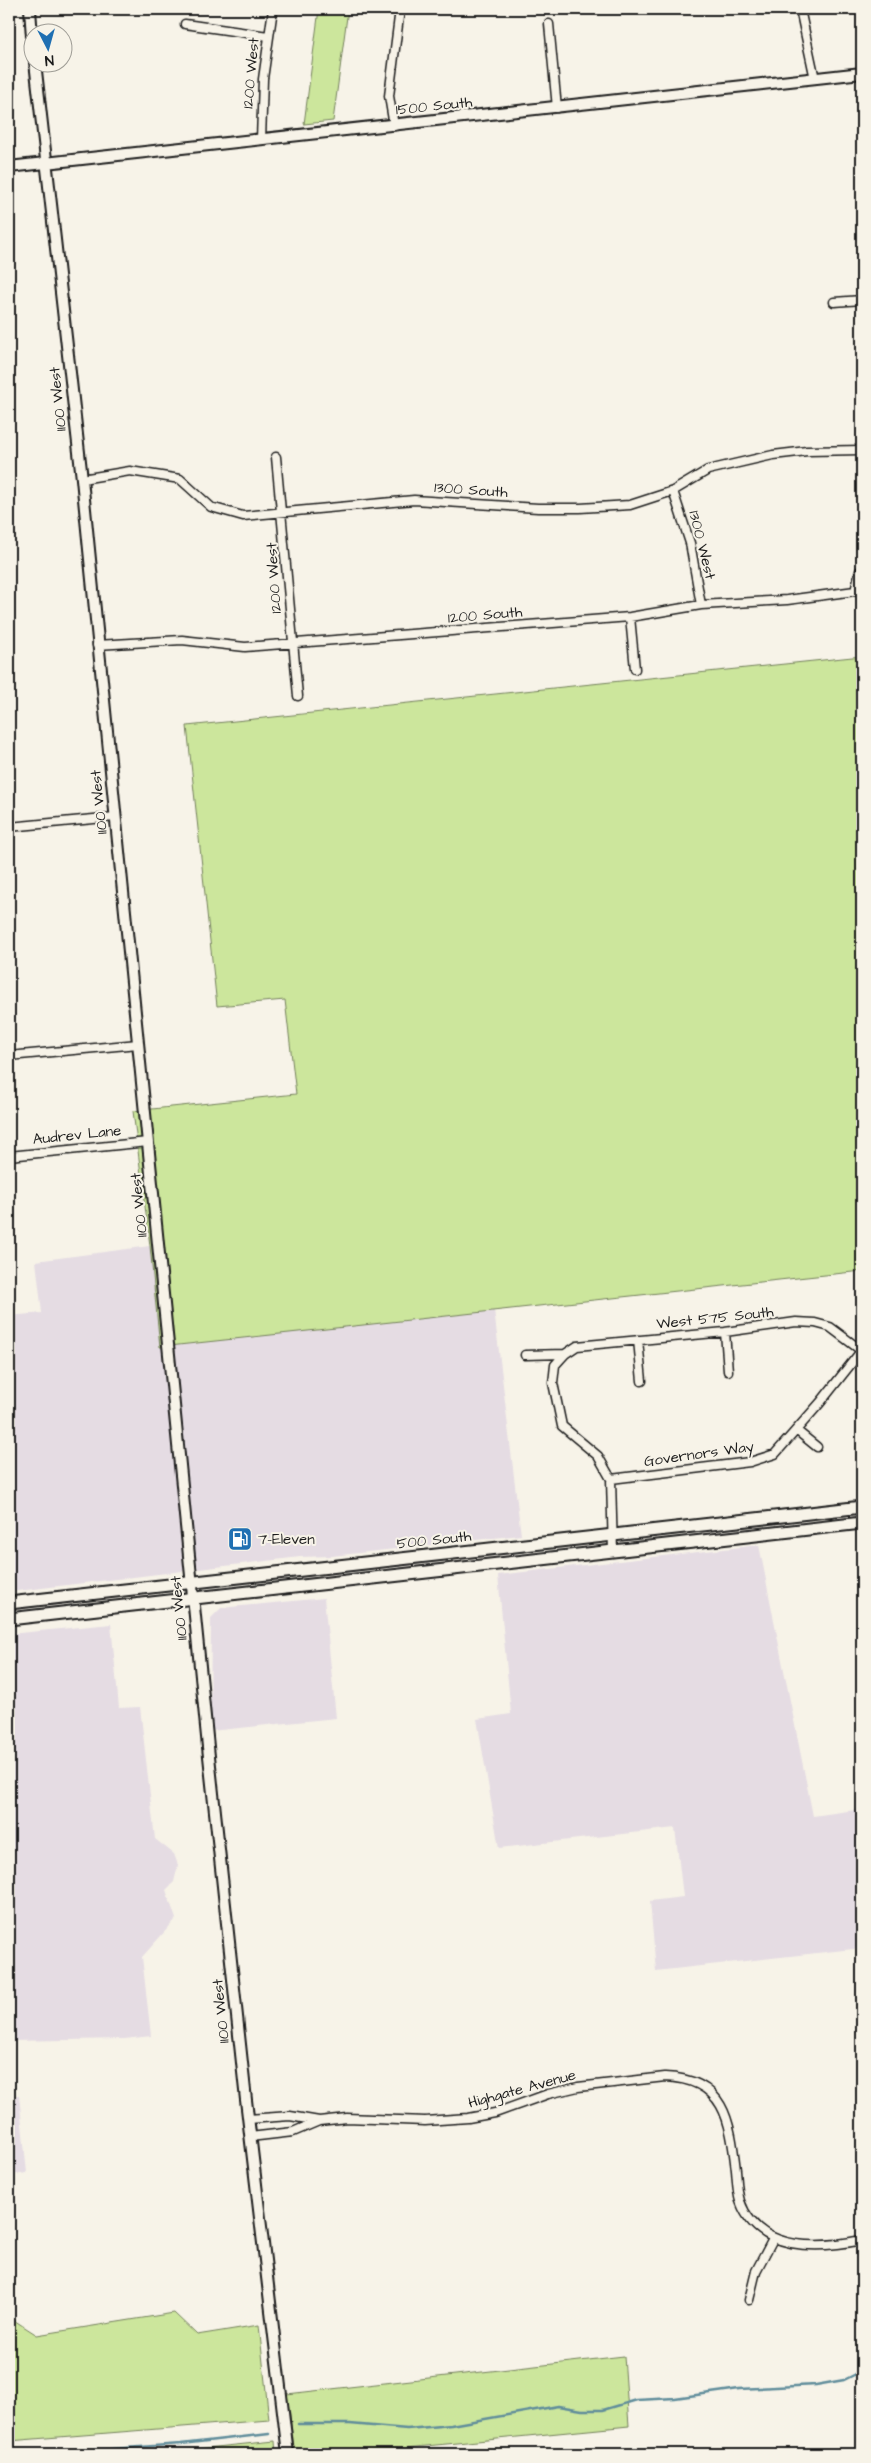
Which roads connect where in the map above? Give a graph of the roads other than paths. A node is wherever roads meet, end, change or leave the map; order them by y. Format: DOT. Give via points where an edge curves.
graph roads {
  1 [pos="30,9"];
  2 [pos="273,9"];
  3 [pos="400,9"];
  4 [pos="800,9"];
  5 [pos="31,22"];
  6 [pos="185,24"];
  7 [pos="549,24"];
  8 [pos="268,36"];
  9 [pos="36,72"];
  10 [pos="862,73"];
  11 [pos="815,79"];
  12 [pos="557,108"];
  13 [pos="394,126"];
  14 [pos="261,140"];
  15 [pos="47,163"];
  16 [pos="9,167"];
  17 [pos="862,300"];
  18 [pos="834,302"];
  19 [pos="862,450"];
  20 [pos="276,457"];
  21 [pos="82,479"];
  22 [pos="673,491"];
  23 [pos="283,512"];
  24 [pos="860,571"];
  25 [pos="701,605"];
  26 [pos="630,617"];
  27 [pos="293,644"];
  28 [pos="97,645"];
  29 [pos="634,669"];
  30 [pos="298,696"];
  31 [pos="115,817"];
  32 [pos="9,826"];
  33 [pos="138,1044"];
  34 [pos="9,1056"];
  35 [pos="148,1142"];
  36 [pos="9,1156"];
  37 [pos="725,1332"];
  38 [pos="638,1340"];
  39 [pos="862,1351"];
  40 [pos="565,1354"];
  41 [pos="525,1355"];
  42 [pos="728,1372"];
  43 [pos="642,1381"];
  44 [pos="796,1430"];
  45 [pos="817,1447"];
  46 [pos="611,1479"];
  47 [pos="862,1507"];
  48 [pos="862,1523"];
  49 [pos="611,1536"];
  50 [pos="613,1552"];
  51 [pos="192,1582"];
  52 [pos="193,1598"];
  53 [pos="9,1603"];
  54 [pos="9,1619"];
  55 [pos="248,2119"];
  56 [pos="320,2121"];
  57 [pos="250,2138"];
  58 [pos="773,2238"];
  59 [pos="862,2240"];
  60 [pos="750,2300"];
  61 [pos="288,2454"];
  1 -- 5 [label="street"];
  2 -- 8 [label="street, 1200 West"];
  3 -- 13 [label="street" via="390,96"];
  4 -- 11 [label="street"];
  6 -- 8 [label="street"];
  7 -- 12 [label="street"];
  8 -- 14 [label="street, 1200 West"];
  9 -- 15 [label="street, 1100 West"];
  10 -- 11 [label="street, 1500 South"];
  11 -- 12 [label="street, 1500 South"];
  12 -- 13 [label="street, 1500 South"];
  13 -- 14 [label="street, 1500 South"];
  14 -- 15 [label="street, 1500 South"];
  15 -- 16 [label="street, 1500 South"];
  15 -- 21 [label="street, 1100 West"];
  17 -- 18 [label="street"];
  19 -- 22 [label="street, 1300 South" via="807,451 764,457 708,470"];
  20 -- 23 [label="street, 1200 West"];
  21 -- 23 [label="street, 1300 South" via="130,471 180,479 211,507 243,516"];
  21 -- 28 [label="street, 1100 West"];
  22 -- 23 [label="street, 1300 South" via="630,505 580,508 414,500"];
  22 -- 25 [label="street, 1300 West" via="690,543"];
  23 -- 27 [label="street, 1200 West"];
  24 -- 25 [label="street, 1200 South" via="855,591 787,600"];
  25 -- 26 [label="street, 1200 South"];
  26 -- 27 [label="street, 1200 South"];
  26 -- 29 [label="street"];
  27 -- 28 [label="street, 1200 South" via="245,647 182,640"];
  27 -- 30 [label="street, 1200 West"];
  28 -- 31 [label="street, 1100 West"];
  31 -- 32 [label="street"];
  31 -- 33 [label="street, 1100 West"];
  33 -- 34 [label="street"];
  33 -- 35 [label="street, 1100 West"];
  35 -- 36 [label="street, Audrev Lane"];
  35 -- 51 [label="street, 1100 West"];
  37 -- 38 [label="street, West 575 South"];
  37 -- 39 [label="street, West 575 South" via="796,1322 815,1323 830,1327"];
  37 -- 42 [label="street"];
  38 -- 40 [label="street, West 575 South" via="577,1346"];
  38 -- 43 [label="street"];
  39 -- 44 [label="street, Governors Way"];
  40 -- 41 [label="street"];
  40 -- 46 [label="street" via="554,1365 553,1383 562,1426 598,1456"];
  44 -- 45 [label="street"];
  44 -- 46 [label="street, Governors Way" via="776,1454 764,1459"];
  46 -- 49 [label="street"];
  47 -- 49 [label="main road, 500 South"];
  48 -- 50 [label="main road, 500 South"];
  49 -- 50 [label="street"];
  49 -- 51 [label="main road, 500 South"];
  50 -- 52 [label="main road, 500 South"];
  51 -- 52 [label="street, 1100 West"];
  51 -- 53 [label="main road, 500 South"];
  52 -- 54 [label="main road, 500 South"];
  52 -- 55 [label="street, 1100 West"];
  55 -- 56 [label="street, Highgate Avenue" via="290,2116"];
  55 -- 57 [label="street, 1100 West"];
  56 -- 57 [label="street, Highgate Avenue" via="293,2132"];
  56 -- 58 [label="street, Highgate Avenue" via="363,2117 425,2121 468,2118 502,2111 562,2090 594,2084 665,2077 691,2080 704,2087 722,2106 732,2132 740,2199 752,2222"];
  57 -- 61 [label="street, 1100 West"];
  58 -- 59 [label="street, Highgate Avenue" via="808,2245"];
  58 -- 60 [label="street" via="756,2271"];
}
